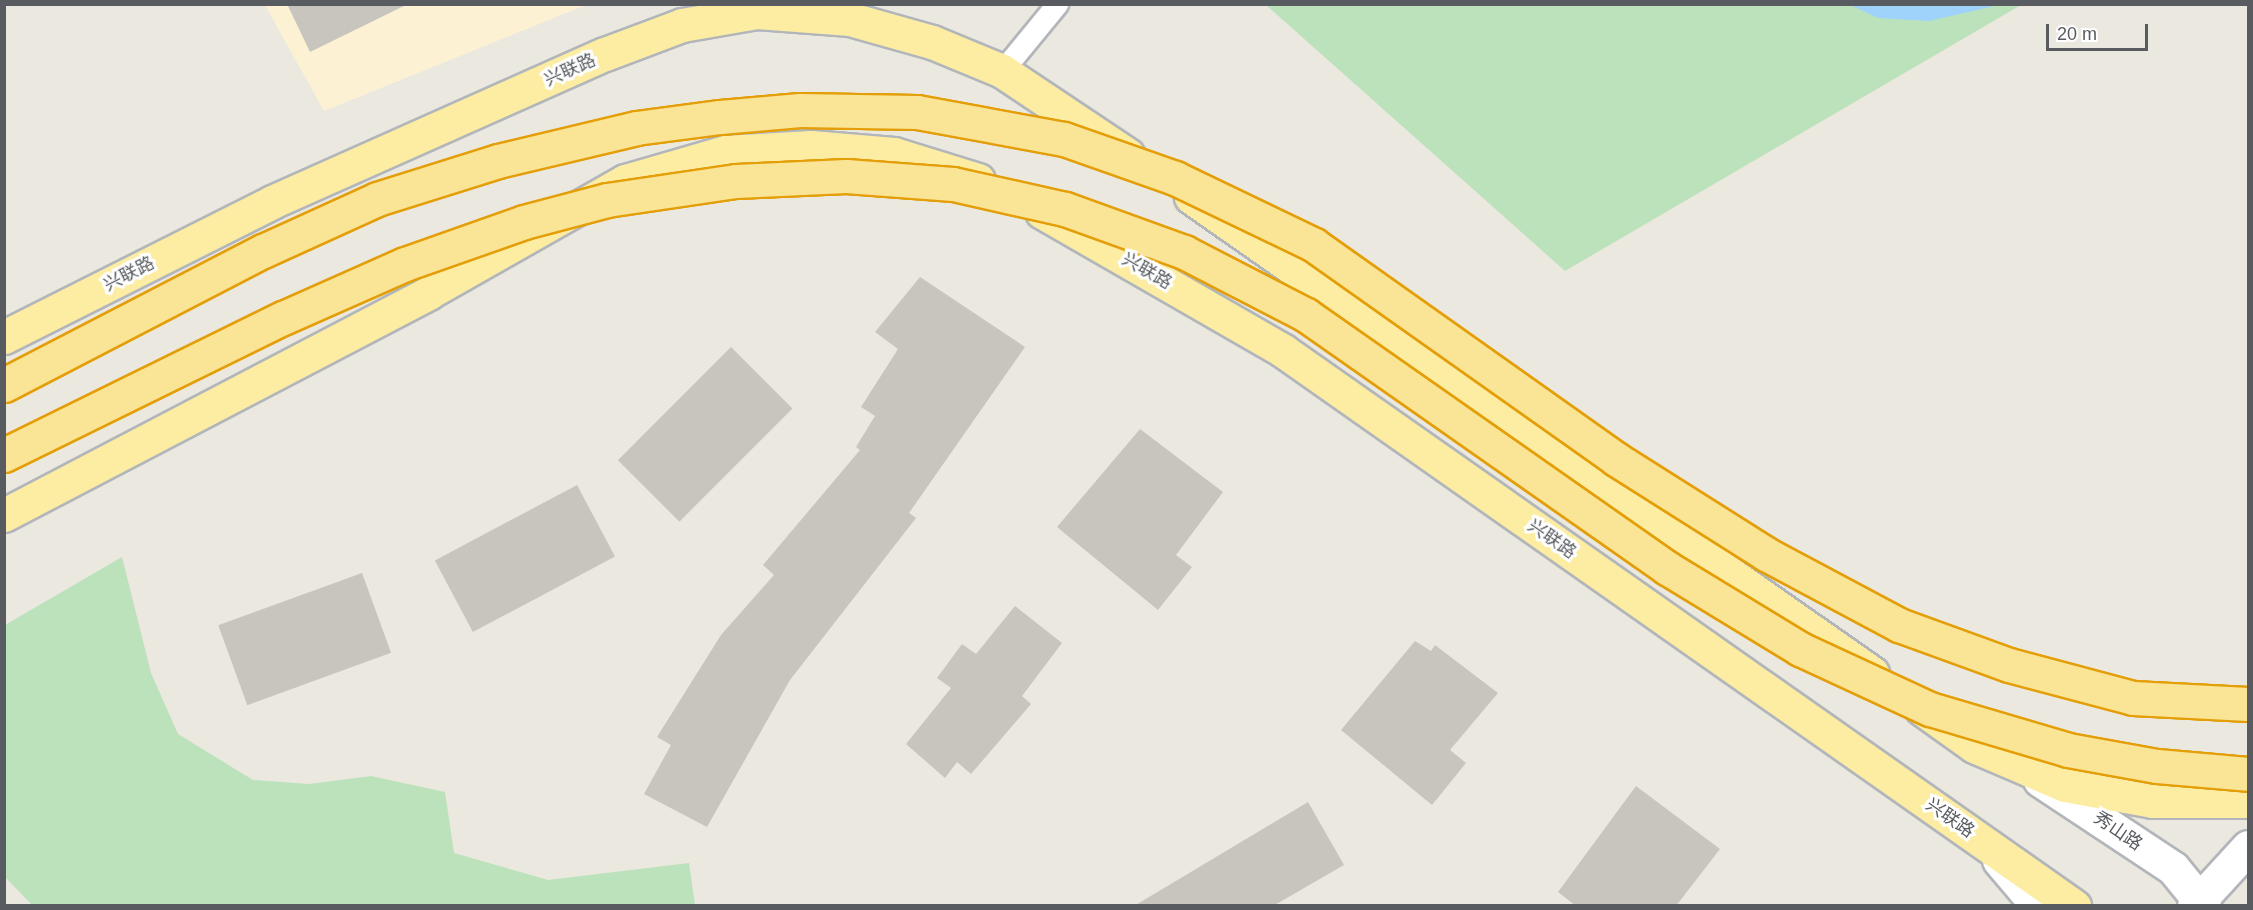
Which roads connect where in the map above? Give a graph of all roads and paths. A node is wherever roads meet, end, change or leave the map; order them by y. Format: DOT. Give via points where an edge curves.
graph roads {
  1 [pos="1057,4"];
  2 [pos="1002,71"];
  3 [pos="4,337"];
  4 [pos="4,385"];
  5 [pos="4,455"];
  6 [pos="4,515"];
  7 [pos="2248,704"];
  8 [pos="2021,768"];
  9 [pos="2248,774"];
  10 [pos="2248,801"];
  11 [pos="1984,843"];
  12 [pos="2248,847"];
  13 [pos="2199,903"];
  14 [pos="2038,906"];
  15 [pos="2074,906"];
  1 -- 2 [label="lane"];
  2 -- 3 [label="main road, 兴联路" via="932,42 850,19 757,12 682,25 272,202"];
  2 -- 8 [label="main road, 兴联路" via="1334,292 1974,746"];
  4 -- 7 [label="highway, bridge" via="263,251 378,199 498,161 636,128 720,117 800,110 917,112 1064,139 1175,178 1314,245 1616,459 1766,554 1899,625 2009,665 2133,698"];
  5 -- 9 [label="highway, 兴联路, bridge" via="283,318 405,264 524,222 607,200 736,181 846,176 953,184 1065,209 1184,252 1306,315 1666,568 1800,649 1919,704 2068,750 2157,766"];
  6 -- 11 [label="main road, 兴联路" via="428,293 626,181 725,152 811,147 894,154 979,180 1081,232 1282,350"];
  8 -- 10 [label="main road, 兴联路" via="2065,786 2152,801"];
  8 -- 13 [label="main road, 秀山路" via="2173,868"];
  11 -- 14 [label="main road"];
  11 -- 15 [label="main road, 兴联路"];
  12 -- 13 [label="main road"];
}
